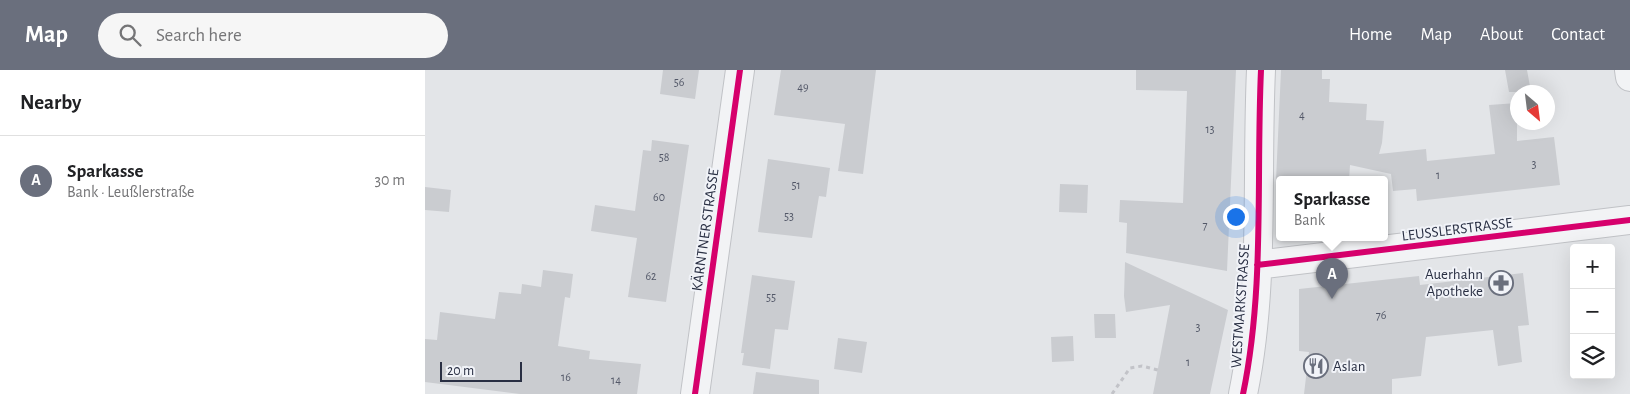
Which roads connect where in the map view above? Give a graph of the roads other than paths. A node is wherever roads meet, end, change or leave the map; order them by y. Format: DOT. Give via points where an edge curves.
graph roads {
  1 [pos="740,70"];
  2 [pos="1261,70"];
  3 [pos="1629,70"];
  4 [pos="1630,77"];
  5 [pos="1630,220"];
  6 [pos="1257,265"];
  7 [pos="695,394"];
  8 [pos="1243,394"];
  1 -- 7 [label="street, KÄRNTNER STRASSE"];
  2 -- 6 [label="street, WESTMARKSTRASSE"];
  3 -- 4 [label="street"];
  5 -- 6 [label="street, LEUSSLERSTRASSE"];
  6 -- 8 [label="street, WESTMARKSTRASSE" via="1249,366"];
}
